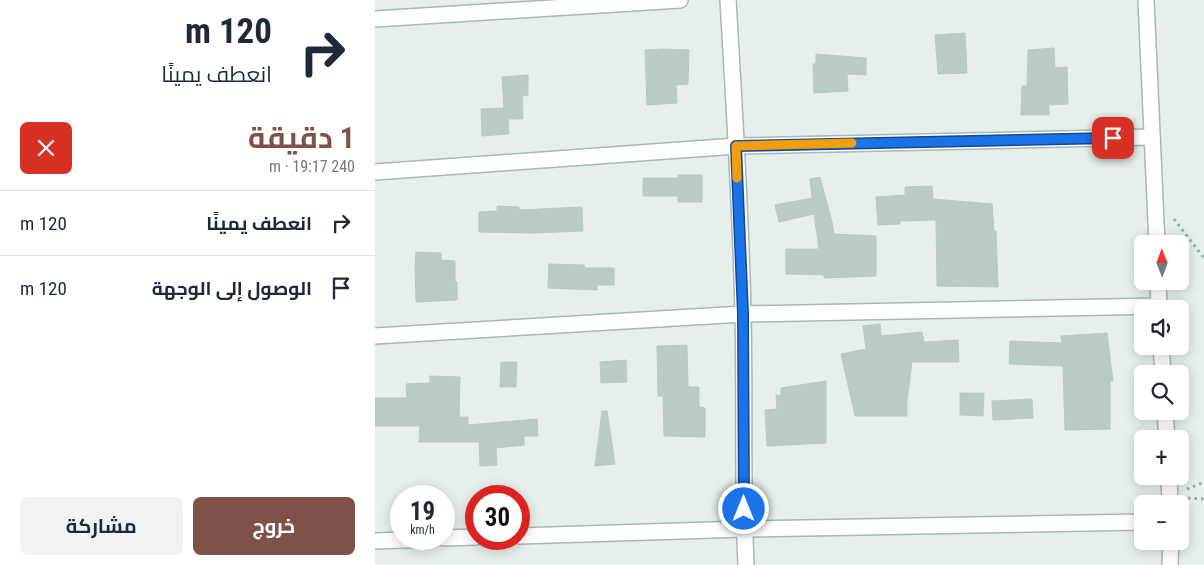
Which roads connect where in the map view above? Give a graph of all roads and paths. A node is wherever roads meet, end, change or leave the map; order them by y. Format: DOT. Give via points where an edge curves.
graph roads {
  1 [pos="680,0"];
  2 [pos="728,0"];
  3 [pos="1146,0"];
  4 [pos="375,20"];
  5 [pos="1152,137"];
  6 [pos="736,146"];
  7 [pos="375,172"];
  8 [pos="1173,219"];
  9 [pos="1157,235"];
  10 [pos="1204,258"];
  11 [pos="1134,307"];
  12 [pos="743,314"];
  13 [pos="375,336"];
  14 [pos="1134,522"];
  15 [pos="744,529"];
  16 [pos="530,536"];
  17 [pos="390,540"];
  18 [pos="375,541"];
  19 [pos="1171,550"];
  20 [pos="746,565"];
  21 [pos="1170,565"];
  1 -- 4 [label="street"];
  2 -- 6 [label="street"];
  3 -- 5 [label="street"];
  5 -- 6 [label="street"];
  5 -- 9 [label="street"];
  6 -- 7 [label="street"];
  6 -- 12 [label="street"];
  8 -- 10 [label="path"];
  11 -- 12 [label="street"];
  12 -- 13 [label="street"];
  12 -- 15 [label="street"];
  14 -- 15 [label="street"];
  15 -- 16 [label="street"];
  15 -- 20 [label="street"];
  17 -- 18 [label="street"];
  19 -- 21 [label="street"];
}
